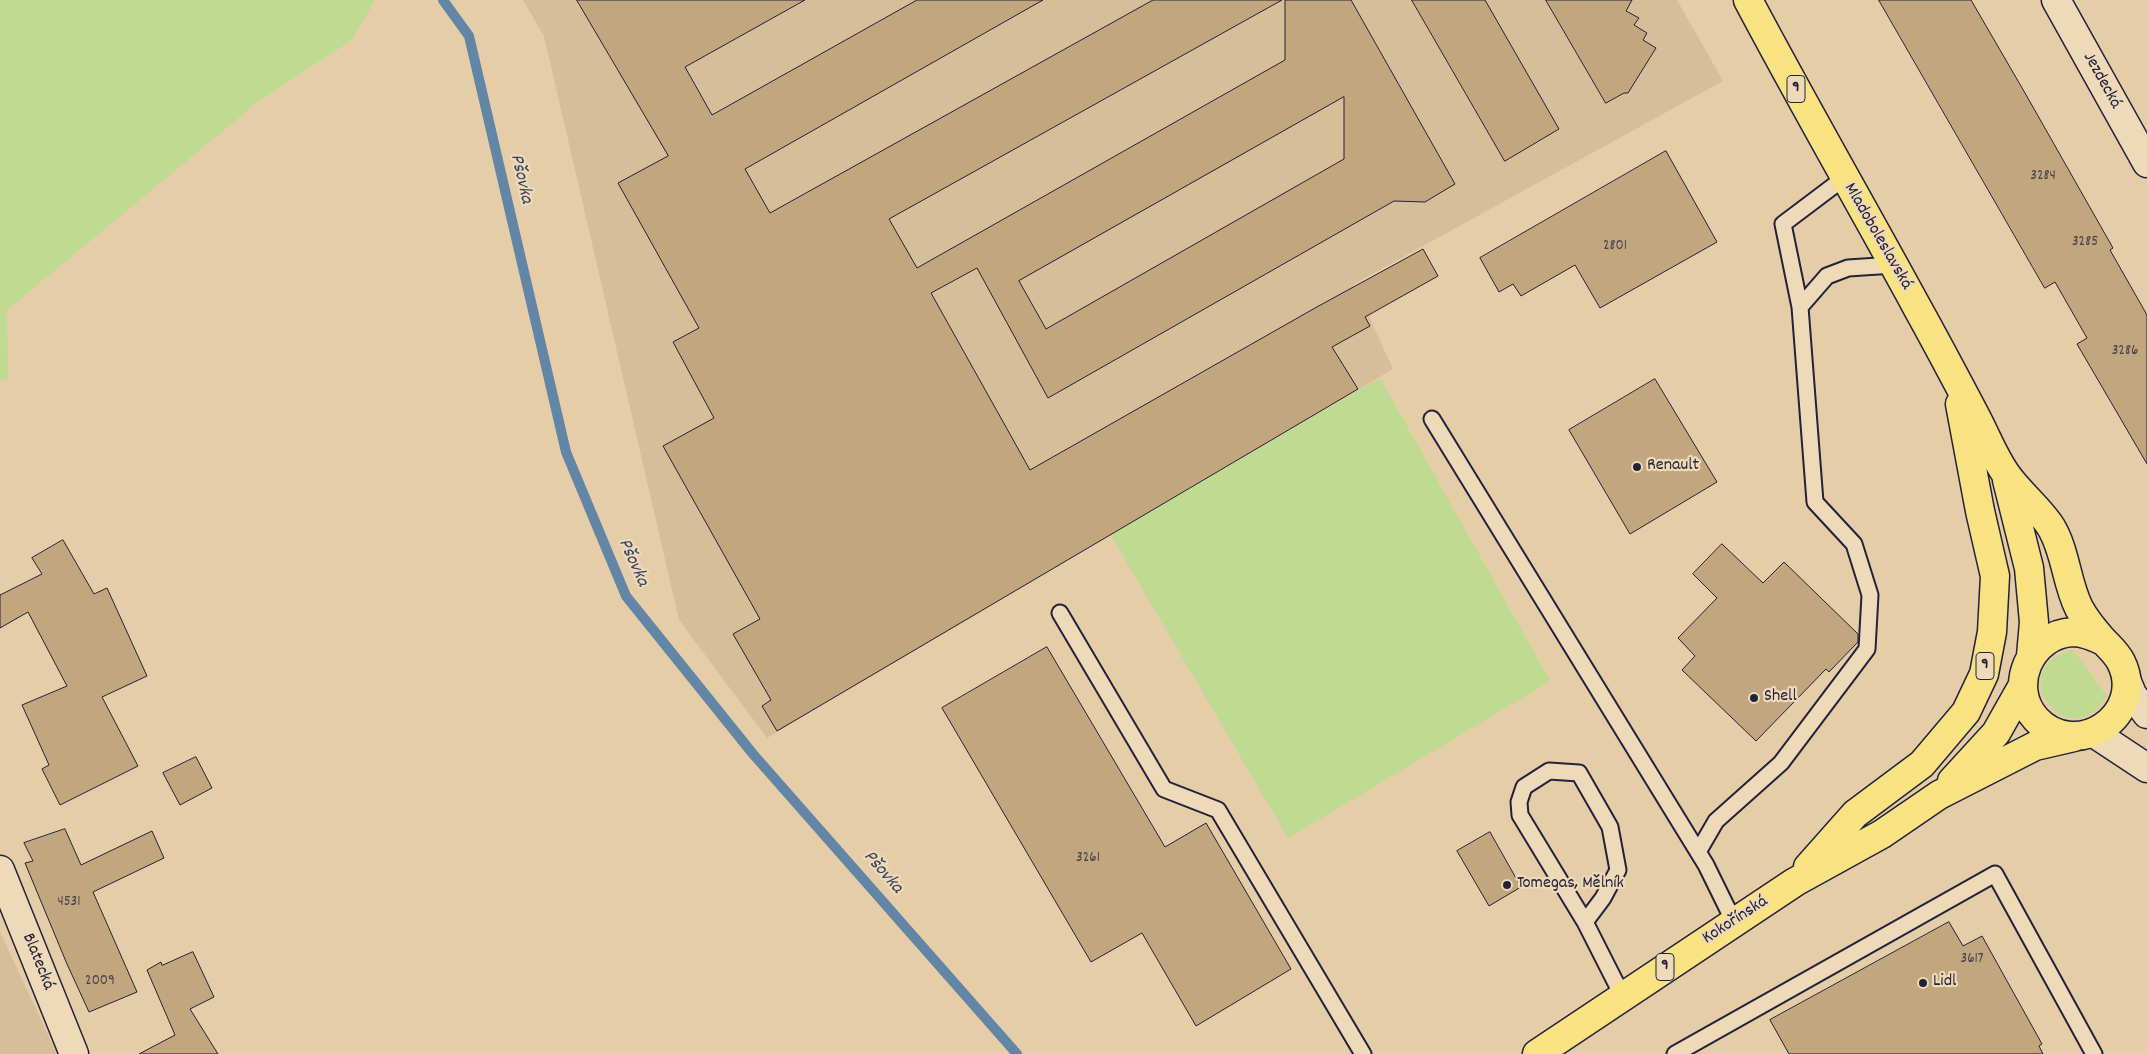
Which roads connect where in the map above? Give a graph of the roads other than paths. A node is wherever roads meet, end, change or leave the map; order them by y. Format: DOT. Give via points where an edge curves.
graph roads {
  1 [pos="1748,0"];
  2 [pos="2056,0"];
  3 [pos="2147,163"];
  4 [pos="1844,178"];
  5 [pos="1894,265"];
  6 [pos="1800,308"];
  7 [pos="1956,378"];
  8 [pos="1432,419"];
  9 [pos="2006,474"];
  10 [pos="1060,613"];
  11 [pos="2103,641"];
  12 [pos="2031,656"];
  13 [pos="2127,682"];
  14 [pos="2022,687"];
  15 [pos="2147,714"];
  16 [pos="2086,735"];
  17 [pos="2147,768"];
  18 [pos="1939,795"];
  19 [pos="1698,852"];
  20 [pos="0,870"];
  21 [pos="1795,882"];
  22 [pos="1585,922"];
  23 [pos="1734,922"];
  24 [pos="1622,995"];
  25 [pos="74,1054"];
  26 [pos="1363,1054"];
  27 [pos="1537,1054"];
  28 [pos="1675,1054"];
  29 [pos="2094,1054"];
  1 -- 4 [label="main road, Mladoboleslavská / 9"];
  2 -- 3 [label="street, Jezdecká"];
  4 -- 5 [label="main road, Mladoboleslavská / 9"];
  4 -- 6 [label="lane" via="1783,224"];
  5 -- 6 [label="lane" via="1848,268 1827,276"];
  5 -- 7 [label="main road, Mladoboleslavská / 9"];
  6 -- 19 [label="lane" via="1815,502 1854,544 1870,595 1867,649 1781,763 1716,821"];
  7 -- 9 [label="main road, Mladoboleslavská / 9"];
  7 -- 21 [label="main road, 9" via="1995,576 1992,632 1984,674 1966,712 1922,764 1855,814"];
  8 -- 19 [label="lane"];
  9 -- 11 [label="main road, Mladoboleslavská" via="2050,527 2064,558 2078,604"];
  9 -- 12 [label="main road, Mladoboleslavská" via="2029,568 2034,622"];
  10 -- 26 [label="lane" via="1164,790 1218,810"];
  11 -- 12 [label="main road, Mladoboleslavská / 9" via="2088,634 2072,632 2042,644"];
  11 -- 13 [label="main road, Mladoboleslavská / 9" via="2116,652 2124,666"];
  12 -- 14 [label="main road, Mladoboleslavská / 9" via="2024,671"];
  13 -- 15 [label="street, Mladoboleslavská"];
  13 -- 16 [label="main road, Mladoboleslavská / 9" via="2126,698 2119,713 2108,725"];
  14 -- 16 [label="main road" via="2034,717 2046,728 2061,735"];
  14 -- 18 [label="main road, Kokořínská / 9" via="1996,733"];
  16 -- 17 [label="street"];
  16 -- 18 [label="main road, Kokořínská / 9" via="2035,746"];
  18 -- 21 [label="main road, Kokořínská / 9" via="1882,834"];
  19 -- 23 [label="lane"];
  20 -- 25 [label="street, Blatecká"];
  21 -- 23 [label="main road, Kokořínská / 9"];
  22 -- 22 [label="lane" via="1520,815 1519,802 1524,787 1549,771 1579,773 1610,827 1618,870"];
  22 -- 24 [label="lane"];
  23 -- 24 [label="main road, Kokořínská / 9"];
  24 -- 27 [label="main road, Kokořínská / 9"];
  28 -- 29 [label="lane" via="1995,874"];
}
